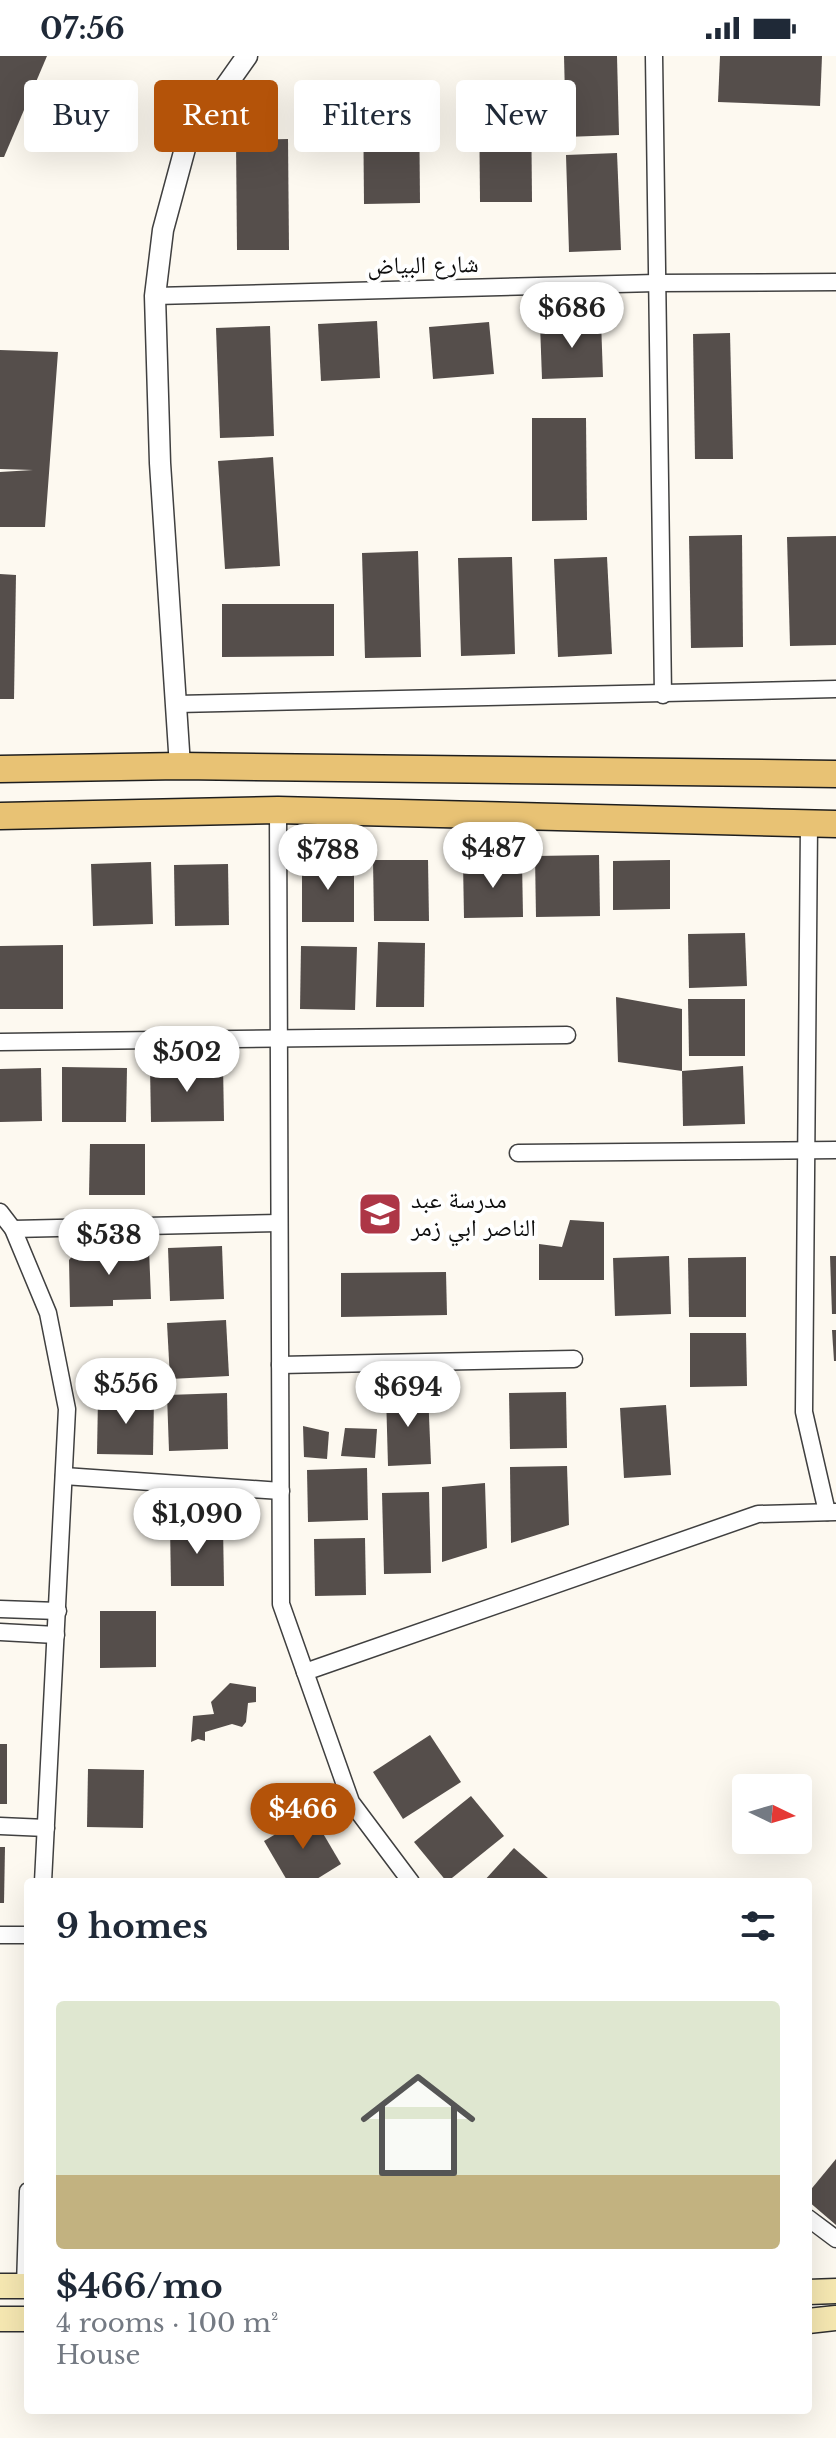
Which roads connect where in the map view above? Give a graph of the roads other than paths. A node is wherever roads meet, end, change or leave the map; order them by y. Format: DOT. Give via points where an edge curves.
graph roads {
  1 [pos="247,56"];
  2 [pos="654,56"];
  3 [pos="836,282"];
  4 [pos="656,283"];
  5 [pos="155,296"];
  6 [pos="836,689"];
  7 [pos="663,695"];
  8 [pos="177,704"];
  9 [pos="180,766"];
  10 [pos="0,769"];
  11 [pos="836,774"];
  12 [pos="278,810"];
  13 [pos="0,816"];
  14 [pos="809,824"];
  15 [pos="836,824"];
  16 [pos="567,1035"];
  17 [pos="278,1040"];
  18 [pos="0,1042"];
  19 [pos="806,1150"];
  20 [pos="836,1150"];
  21 [pos="518,1153"];
  22 [pos="0,1212"];
  23 [pos="279,1223"];
  24 [pos="13,1229"];
  25 [pos="574,1359"];
  26 [pos="280,1365"];
  27 [pos="64,1476"];
  28 [pos="281,1491"];
  29 [pos="832,1512"];
  30 [pos="0,1609"];
  31 [pos="58,1611"];
  32 [pos="0,1632"];
  33 [pos="56,1635"];
  34 [pos="305,1672"];
  35 [pos="0,1826"];
  36 [pos="46,1828"];
  37 [pos="43,1878"];
  38 [pos="408,1878"];
  39 [pos="0,1935"];
  40 [pos="24,1935"];
  41 [pos="812,2221"];
  42 [pos="836,2239"];
  43 [pos="0,2286"];
  44 [pos="24,2286"];
  45 [pos="836,2291"];
  46 [pos="812,2292"];
  47 [pos="836,2318"];
  48 [pos="0,2319"];
  49 [pos="24,2319"];
  50 [pos="812,2321"];
  1 -- 5 [label="street" via="187,141 163,230"];
  2 -- 4 [label="street"];
  3 -- 4 [label="street, شارع البياض"];
  4 -- 5 [label="street, شارع البياض"];
  4 -- 7 [label="street"];
  5 -- 8 [label="street"];
  6 -- 7 [label="street"];
  7 -- 8 [label="street"];
  8 -- 9 [label="street"];
  9 -- 10 [label="main road"];
  9 -- 11 [label="main road"];
  12 -- 13 [label="main road"];
  12 -- 14 [label="main road"];
  12 -- 17 [label="street"];
  14 -- 15 [label="main road"];
  14 -- 19 [label="street"];
  16 -- 17 [label="street"];
  17 -- 18 [label="street"];
  17 -- 23 [label="street"];
  19 -- 20 [label="street"];
  19 -- 21 [label="street"];
  19 -- 29 [label="street" via="804,1412"];
  22 -- 24 [label="street"];
  23 -- 24 [label="street"];
  23 -- 26 [label="street"];
  24 -- 27 [label="street" via="48,1313 67,1409"];
  25 -- 26 [label="street"];
  26 -- 28 [label="street"];
  27 -- 28 [label="street"];
  27 -- 31 [label="street"];
  28 -- 34 [label="street" via="281,1604"];
  29 -- 34 [label="street" via="758,1514"];
  30 -- 31 [label="street"];
  31 -- 33 [label="street"];
  32 -- 33 [label="street"];
  33 -- 36 [label="street"];
  34 -- 38 [label="street" via="351,1802"];
  35 -- 36 [label="street"];
  36 -- 37 [label="street"];
  39 -- 40 [label="street"];
  41 -- 42 [label="street"];
  43 -- 44 [label="main road"];
  45 -- 46 [label="main road"];
  47 -- 50 [label="main road"];
  48 -- 49 [label="main road"];
}
